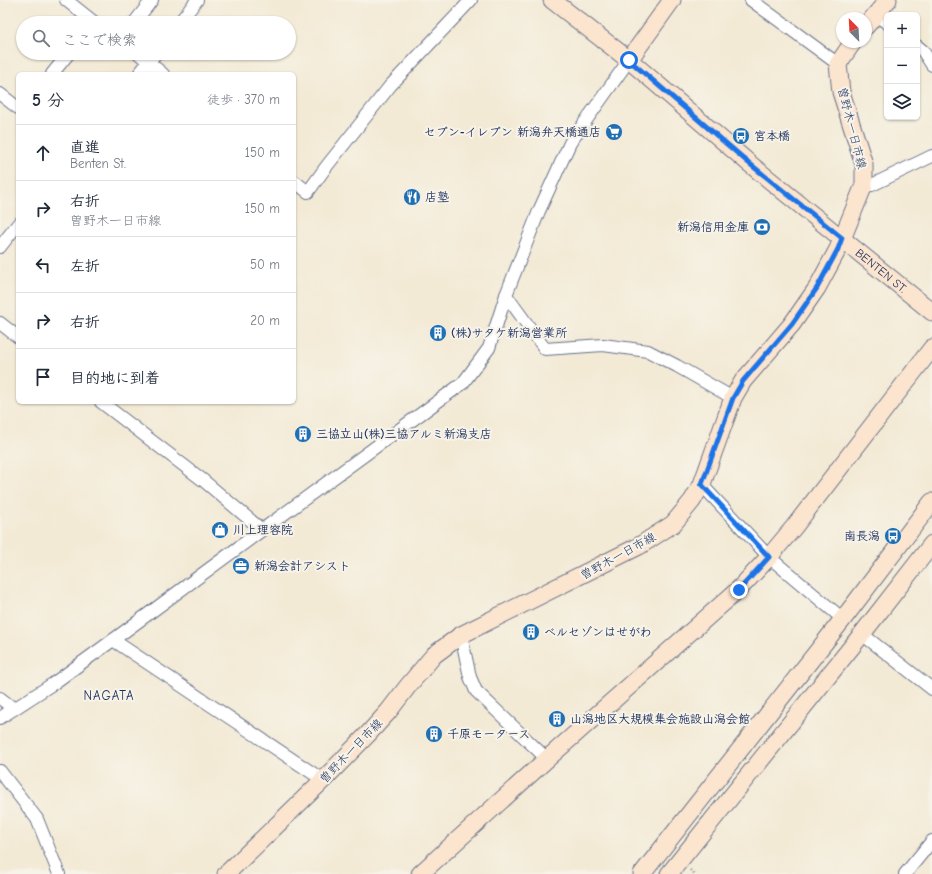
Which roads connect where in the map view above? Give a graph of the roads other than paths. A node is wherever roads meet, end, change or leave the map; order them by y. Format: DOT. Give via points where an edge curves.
graph roads {
  1 [pos="66,0"];
  2 [pos="152,0"];
  3 [pos="197,0"];
  4 [pos="471,0"];
  5 [pos="552,0"];
  6 [pos="672,0"];
  7 [pos="751,0"];
  8 [pos="888,0"];
  9 [pos="85,16"];
  10 [pos="139,16"];
  11 [pos="184,16"];
  12 [pos="876,22"];
  13 [pos="849,48"];
  14 [pos="919,48"];
  15 [pos="63,60"];
  16 [pos="150,60"];
  17 [pos="153,60"];
  18 [pos="629,60"];
  19 [pos="838,64"];
  20 [pos="932,65"];
  21 [pos="54,72"];
  22 [pos="141,72"];
  23 [pos="162,72"];
  24 [pos="0,94"];
  25 [pos="16,106"];
  26 [pos="932,156"];
  27 [pos="296,183"];
  28 [pos="864,185"];
  29 [pos="16,227"];
  30 [pos="842,238"];
  31 [pos="0,247"];
  32 [pos="506,295"];
  33 [pos="932,312"];
  34 [pos="0,323"];
  35 [pos="16,335"];
  36 [pos="932,348"];
  37 [pos="733,398"];
  38 [pos="104,404"];
  39 [pos="701,484"];
  40 [pos="932,502"];
  41 [pos="262,530"];
  42 [pos="932,544"];
  43 [pos="769,557"];
  44 [pos="844,619"];
  45 [pos="862,634"];
  46 [pos="461,635"];
  47 [pos="113,640"];
  48 [pos="932,689"];
  49 [pos="0,698"];
  50 [pos="14,709"];
  51 [pos="0,718"];
  52 [pos="547,759"];
  53 [pos="0,771"];
  54 [pos="323,780"];
  55 [pos="932,842"];
  56 [pos="234,871"];
  57 [pos="59,874"];
  58 [pos="420,874"];
  59 [pos="642,874"];
  60 [pos="669,874"];
  61 [pos="905,874"];
  1 -- 9 [label="street"];
  2 -- 10 [label="street"];
  3 -- 11 [label="street"];
  4 -- 27 [label="street" via="390,86 308,192"];
  5 -- 18 [label="main road, BENTEN ST."];
  6 -- 18 [label="main road"];
  7 -- 19 [label="street"];
  8 -- 12 [label="main road"];
  13 -- 19 [label="main road"];
  14 -- 20 [label="street"];
  15 -- 21 [label="street"];
  16 -- 22 [label="street"];
  17 -- 23 [label="street"];
  18 -- 30 [label="main road, BENTEN ST." via="750,164"];
  18 -- 32 [label="street" via="570,143 539,211"];
  19 -- 28 [label="main road, 曽野木一日市線" via="841,92 864,164"];
  24 -- 25 [label="street"];
  26 -- 28 [label="street" via="872,185"];
  28 -- 30 [label="main road, 曽野木一日市線"];
  29 -- 31 [label="street"];
  30 -- 33 [label="main road, BENTEN ST."];
  30 -- 37 [label="main road, 曽野木一日市線" via="817,288 792,324 743,381"];
  32 -- 37 [label="street" via="545,350 603,345 648,351"];
  32 -- 41 [label="street" via="489,348 463,383"];
  34 -- 35 [label="street"];
  36 -- 43 [label="main road"];
  37 -- 39 [label="main road, 曽野木一日市線"];
  38 -- 41 [label="street" via="204,481"];
  39 -- 43 [label="street"];
  39 -- 46 [label="main road, 曽野木一日市線" via="692,501 673,524 639,546"];
  40 -- 44 [label="main road"];
  41 -- 47 [label="street"];
  42 -- 45 [label="main road"];
  43 -- 44 [label="street"];
  43 -- 52 [label="main road" via="739,590"];
  44 -- 59 [label="main road"];
  45 -- 48 [label="street"];
  45 -- 60 [label="main road"];
  46 -- 52 [label="street" via="470,677 476,691"];
  46 -- 54 [label="main road, 曽野木一日市線" via="434,655 388,712"];
  47 -- 50 [label="street"];
  47 -- 54 [label="street"];
  49 -- 50 [label="street"];
  50 -- 51 [label="street"];
  52 -- 58 [label="main road"];
  53 -- 57 [label="street" via="37,819"];
  54 -- 56 [label="main road, 曽野木一日市線"];
  55 -- 61 [label="street"];
}
